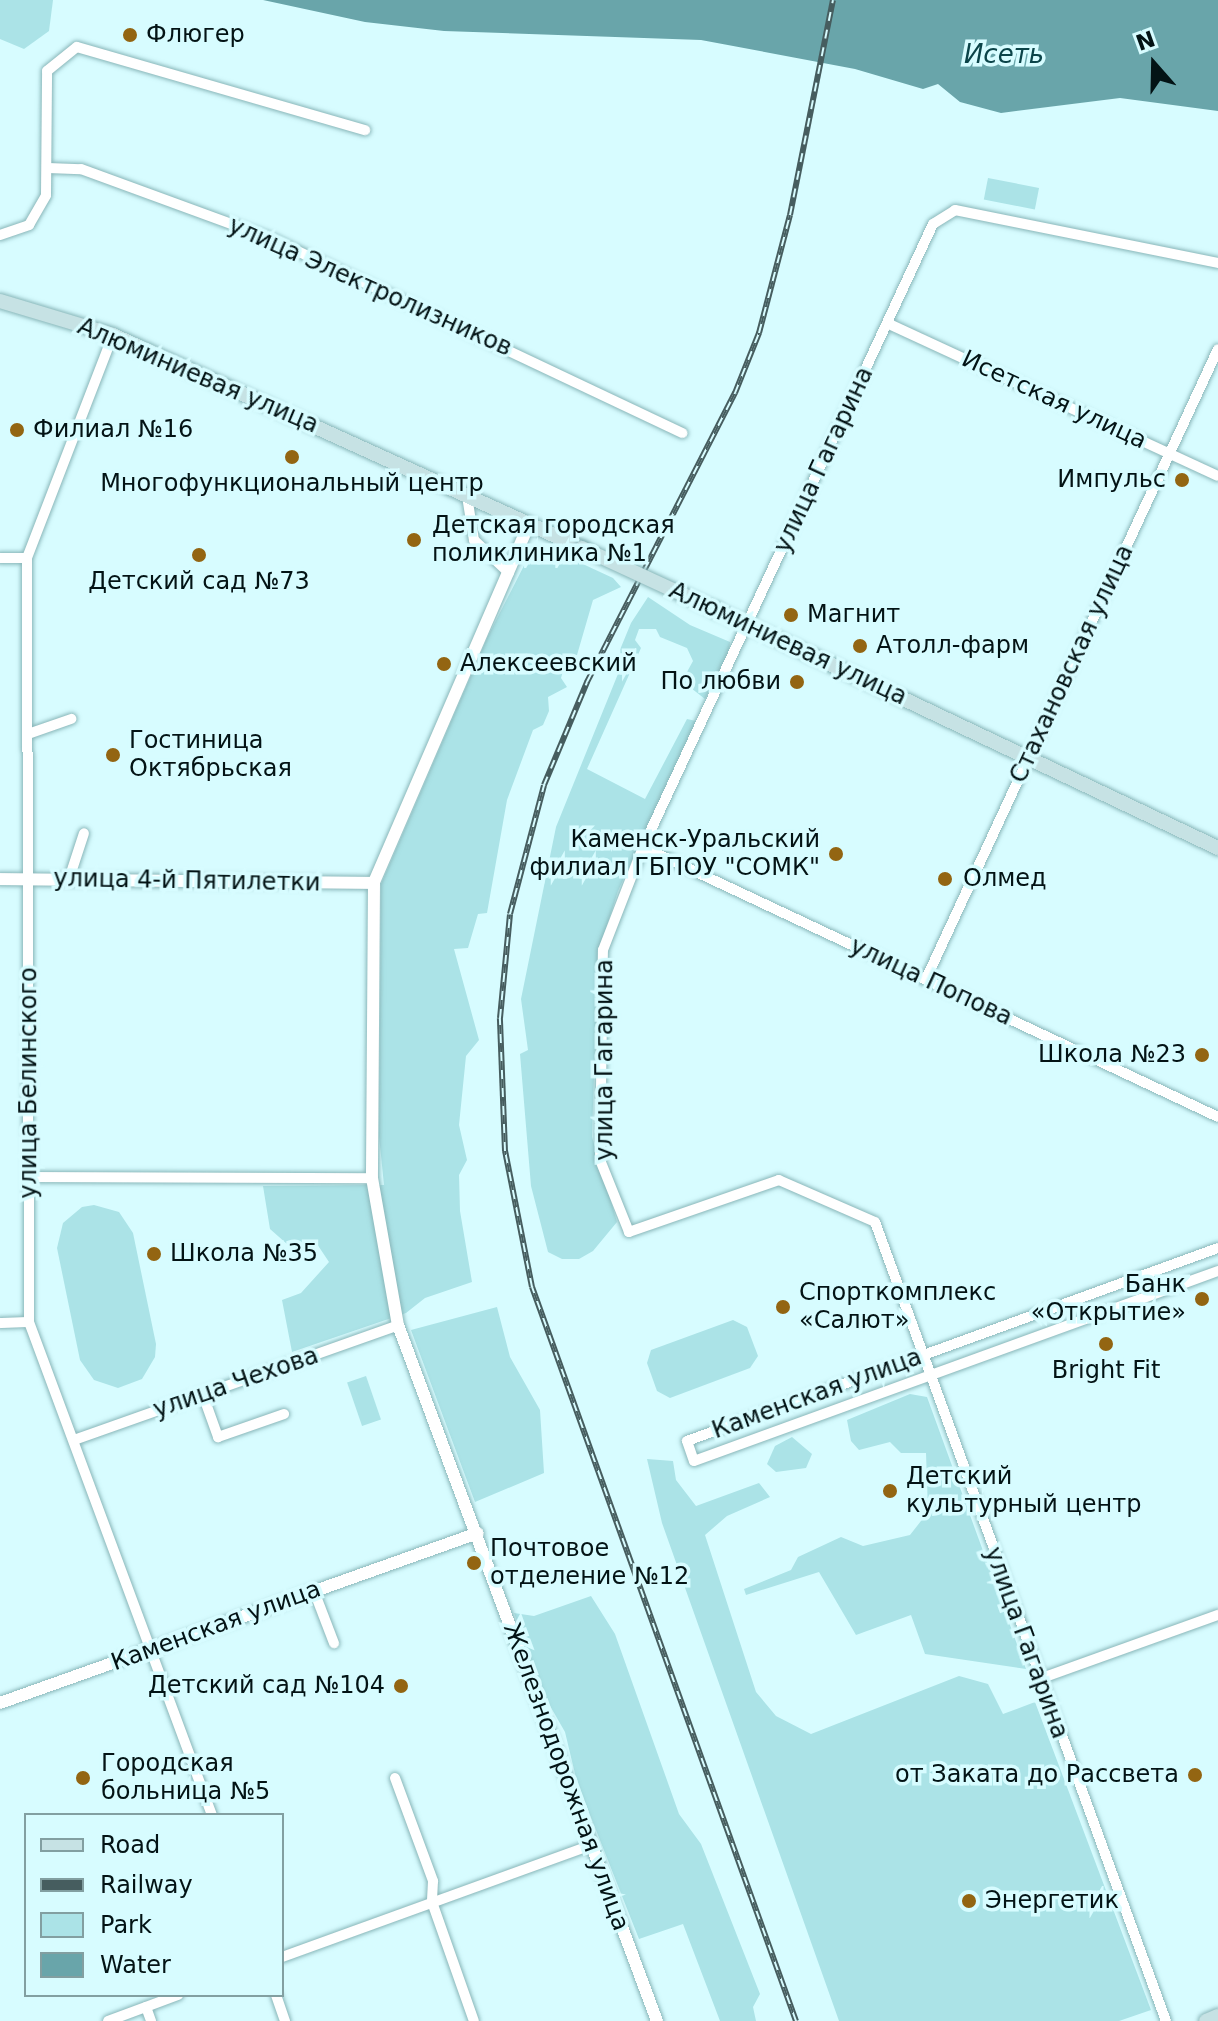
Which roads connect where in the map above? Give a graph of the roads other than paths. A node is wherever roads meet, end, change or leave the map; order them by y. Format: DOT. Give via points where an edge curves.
graph roads {
  1 [pos="365,130"];
  2 [pos="48,168"];
  3 [pos="0,235"];
  4 [pos="1218,263"];
  5 [pos="0,301"];
  6 [pos="889,324"];
  7 [pos="113,335"];
  8 [pos="1218,349"];
  9 [pos="682,433"];
  10 [pos="1170,453"];
  11 [pos="1218,476"];
  12 [pos="467,496"];
  13 [pos="529,524"];
  14 [pos="0,558"];
  15 [pos="27,558"];
  16 [pos="509,573"];
  17 [pos="746,625"];
  18 [pos="71,719"];
  19 [pos="28,734"];
  20 [pos="1028,758"];
  21 [pos="84,833"];
  22 [pos="643,847"];
  23 [pos="1218,848"];
  24 [pos="0,879"];
  25 [pos="29,879"];
  26 [pos="69,879"];
  27 [pos="374,883"];
  28 [pos="926,979"];
  29 [pos="1218,1117"];
  30 [pos="29,1177"];
  31 [pos="372,1178"];
  32 [pos="1218,1248"];
  33 [pos="1218,1271"];
  34 [pos="29,1322"];
  35 [pos="0,1323"];
  36 [pos="398,1325"];
  37 [pos="922,1355"];
  38 [pos="929,1377"];
  39 [pos="203,1395"];
  40 [pos="284,1414"];
  41 [pos="74,1440"];
  42 [pos="478,1533"];
  43 [pos="314,1591"];
  44 [pos="1218,1615"];
  45 [pos="334,1643"];
  46 [pos="152,1649"];
  47 [pos="1039,1679"];
  48 [pos="0,1703"];
  49 [pos="395,1778"];
  50 [pos="211,1813"];
  51 [pos="589,1846"];
  52 [pos="432,1902"];
  53 [pos="284,1956"];
  54 [pos="173,1997"];
  55 [pos="277,1997"];
  56 [pos="146,2007"];
  57 [pos="1218,2016"];
  58 [pos="108,2021"];
  59 [pos="151,2021"];
  60 [pos="285,2021"];
  61 [pos="474,2021"];
  62 [pos="657,2021"];
  63 [pos="1166,2021"];
  64 [pos="1206,2021"];
  1 -- 2 [label="street" via="77,47 47,71"];
  2 -- 3 [label="street" via="46,195 29,225"];
  2 -- 9 [label="street, улица Электролизников" via="81,169 272,239"];
  4 -- 6 [label="street, улица Гагарина" via="955,210 933,224"];
  5 -- 7 [label="main road, Алюминиевая улица"];
  6 -- 10 [label="street, Исетская улица"];
  6 -- 17 [label="street, улица Гагарина"];
  7 -- 12 [label="main road, Алюминиевая улица"];
  7 -- 15 [label="street, улица Белинского"];
  8 -- 10 [label="street, Стахановская улица"];
  10 -- 11 [label="street, Исетская улица"];
  10 -- 20 [label="street, Стахановская улица"];
  12 -- 13 [label="main road, Алюминиевая улица"];
  12 -- 16 [label="street" via="474,540"];
  13 -- 16 [label="street, Железнодорожная улица"];
  13 -- 17 [label="main road, Алюминиевая улица, bridge"];
  14 -- 15 [label="street"];
  15 -- 19 [label="street, улица Белинского"];
  16 -- 27 [label="street, Железнодорожная улица"];
  17 -- 20 [label="main road, Алюминиевая улица"];
  17 -- 22 [label="street, улица Гагарина"];
  18 -- 19 [label="street"];
  19 -- 25 [label="street, улица Белинского"];
  20 -- 23 [label="main road, Алюминиевая улица"];
  20 -- 28 [label="street, Стахановская улица"];
  21 -- 26 [label="street"];
  22 -- 28 [label="street, улица Попова"];
  22 -- 37 [label="street, улица Гагарина" via="603,950 600,1160 629,1232 779,1180 875,1222"];
  24 -- 25 [label="street, улица 4-й Пятилетки"];
  25 -- 26 [label="street, улица 4-й Пятилетки"];
  25 -- 30 [label="street, улица Белинского"];
  26 -- 27 [label="street, улица 4-й Пятилетки"];
  27 -- 31 [label="street, Железнодорожная улица"];
  28 -- 29 [label="street, улица Попова"];
  30 -- 31 [label="street"];
  30 -- 34 [label="street, улица Белинского"];
  31 -- 36 [label="street, Железнодорожная улица"];
  32 -- 37 [label="street, Каменская улица"];
  33 -- 38 [label="street, Каменская улица"];
  34 -- 35 [label="street"];
  34 -- 41 [label="street, улица Белинского"];
  36 -- 39 [label="street, улица Чехова"];
  36 -- 42 [label="street, Железнодорожная улица"];
  37 -- 38 [label="street, улица Гагарина"];
  37 -- 38 [label="street, Каменская улица" via="687,1441 694,1461"];
  38 -- 47 [label="street, улица Гагарина"];
  39 -- 40 [label="street" via="218,1437"];
  39 -- 41 [label="street, улица Чехова"];
  41 -- 46 [label="street, улица Белинского"];
  42 -- 43 [label="street, Каменская улица"];
  42 -- 51 [label="street, Железнодорожная улица"];
  43 -- 45 [label="street"];
  43 -- 46 [label="street, Каменская улица"];
  44 -- 47 [label="street"];
  46 -- 48 [label="street, Каменская улица"];
  46 -- 50 [label="street, улица Белинского"];
  47 -- 63 [label="street, улица Гагарина"];
  49 -- 52 [label="street" via="433,1881"];
  51 -- 52 [label="street"];
  51 -- 62 [label="street, Железнодорожная улица"];
  52 -- 53 [label="street"];
  52 -- 61 [label="street"];
  54 -- 56 [label="street"];
  55 -- 60 [label="street"];
  56 -- 58 [label="street"];
  56 -- 59 [label="street"];
  57 -- 64 [label="main road"];
}
